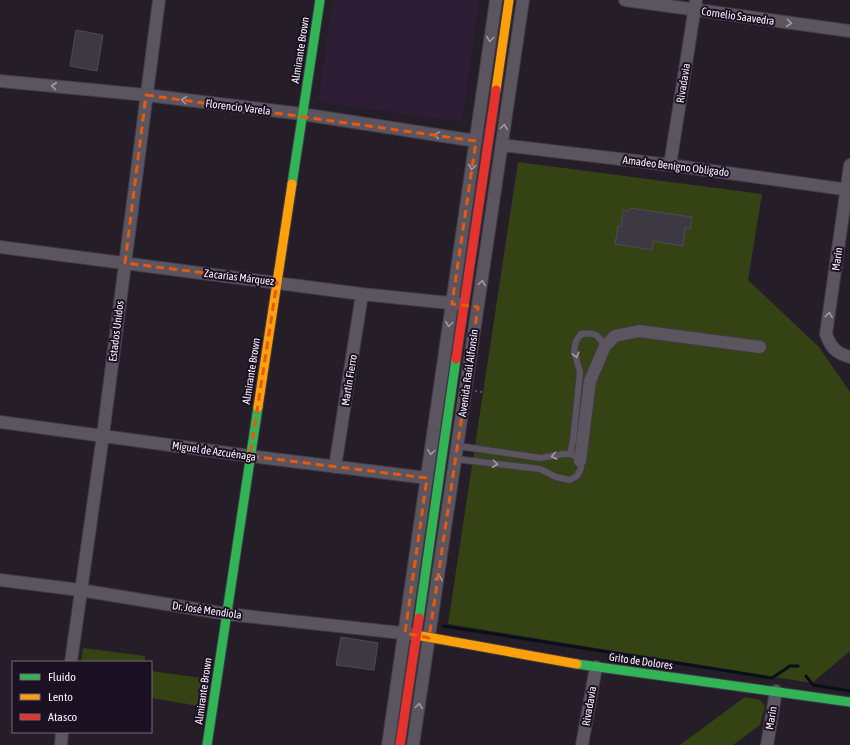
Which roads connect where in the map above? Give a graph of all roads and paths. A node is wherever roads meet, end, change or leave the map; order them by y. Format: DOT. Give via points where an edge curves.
graph roads {
  1 [pos="159,0"];
  2 [pos="320,0"];
  3 [pos="496,0"];
  4 [pos="509,0"];
  5 [pos="523,0"];
  6 [pos="625,0"];
  7 [pos="696,5"];
  8 [pos="850,31"];
  9 [pos="0,81"];
  10 [pos="146,95"];
  11 [pos="302,114"];
  12 [pos="476,141"];
  13 [pos="502,145"];
  14 [pos="670,165"];
  15 [pos="850,165"];
  16 [pos="848,190"];
  17 [pos="0,247"];
  18 [pos="125,263"];
  19 [pos="278,282"];
  20 [pos="362,294"];
  21 [pos="458,304"];
  22 [pos="478,307"];
  23 [pos="605,346"];
  24 [pos="760,347"];
  25 [pos="850,357"];
  26 [pos="0,422"];
  27 [pos="103,435"];
  28 [pos="458,446"];
  29 [pos="250,456"];
  30 [pos="575,458"];
  31 [pos="456,459"];
  32 [pos="335,467"];
  33 [pos="427,478"];
  34 [pos="0,580"];
  35 [pos="80,590"];
  36 [pos="227,614"];
  37 [pos="410,634"];
  38 [pos="429,638"];
  39 [pos="71,661"];
  40 [pos="596,667"];
  41 [pos="776,691"];
  42 [pos="850,702"];
  43 [pos="62,733"];
  44 [pos="60,745"];
  45 [pos="208,745"];
  46 [pos="388,745"];
  47 [pos="400,745"];
  48 [pos="413,745"];
  49 [pos="582,745"];
  50 [pos="767,745"];
  1 -- 10 [label="street, Estados Unidos"];
  2 -- 11 [label="street, Almirante Brown"];
  3 -- 12 [label="street, Avenida Raúl Alfonsín, one-way"];
  4 -- 21 [label="street, Avenida Raúl Alfonsín"];
  13 -- 5 [label="street, Avenida Raúl Alfonsín, one-way"];
  6 -- 7 [label="street, Cornelio Saavedra"];
  7 -- 8 [label="street, Cornelio Saavedra, one-way"];
  7 -- 14 [label="street, Rivadavia"];
  10 -- 9 [label="street, Florencio Varela, one-way"];
  11 -- 10 [label="street, Florencio Varela, one-way"];
  10 -- 18 [label="street, Estados Unidos"];
  12 -- 11 [label="street, Florencio Varela, one-way"];
  11 -- 19 [label="street, Almirante Brown"];
  12 -- 21 [label="street, Avenida Raúl Alfonsín, one-way"];
  13 -- 14 [label="street, Amadeo Benigno Obligado"];
  22 -- 13 [label="street, Avenida Raúl Alfonsín, one-way"];
  14 -- 16 [label="street, Amadeo Benigno Obligado"];
  15 -- 16 [label="street, Marín"];
  25 -- 16 [label="street, Marín, one-way" via="836,351 826,334"];
  17 -- 18 [label="street, Zacarias Márquez"];
  18 -- 19 [label="street, Zacarias Márquez"];
  18 -- 27 [label="street, Estados Unidos"];
  19 -- 20 [label="street, Zacarias Márquez"];
  19 -- 29 [label="street, Almirante Brown"];
  20 -- 21 [label="street, Zacarias Márquez"];
  20 -- 32 [label="street, Martín Fierro"];
  21 -- 22 [label="street, Zacarias Márquez"];
  21 -- 33 [label="street, Avenida Raúl Alfonsín, one-way"];
  21 -- 37 [label="street, Avenida Raúl Alfonsín"];
  22 -- 28 [label="street, Avenida Raúl Alfonsín"];
  23 -- 24 [label="street" via="615,336 639,332"];
  23 -- 30 [label="street" via="590,381"];
  23 -- 30 [label="lane, one-way" via="598,336 591,333 581,334 576,341 574,352 580,372 573,441"];
  26 -- 27 [label="street, Miguel de Azcuénaga"];
  27 -- 29 [label="street, Miguel de Azcuénaga"];
  27 -- 35 [label="street, Estados Unidos"];
  30 -- 28 [label="lane, one-way" via="563,454 541,458"];
  28 -- 31 [label="street, Avenida Raúl Alfonsín"];
  29 -- 32 [label="street, Miguel de Azcuénaga"];
  29 -- 36 [label="street, Almirante Brown"];
  31 -- 30 [label="lane, one-way" via="540,469 556,477 570,480 577,476 581,468"];
  38 -- 31 [label="street, Avenida Raúl Alfonsín, one-way"];
  32 -- 33 [label="street, Miguel de Azcuénaga"];
  33 -- 37 [label="street, Avenida Raúl Alfonsín"];
  34 -- 35 [label="street, Dr. José Mendiola"];
  35 -- 36 [label="street, Dr. José Mendiola"];
  35 -- 39 [label="street, Estados Unidos"];
  36 -- 37 [label="street, Dr. José Mendiola"];
  36 -- 45 [label="street, Almirante Brown"];
  37 -- 38 [label="street, Grito de Dolores"];
  37 -- 46 [label="street, Avenida Raúl Alfonsín"];
  37 -- 47 [label="street, Avenida Raúl Alfonsín"];
  38 -- 40 [label="street, Grito de Dolores"];
  48 -- 38 [label="street, Avenida Raúl Alfonsín, one-way"];
  40 -- 41 [label="street, Grito de Dolores"];
  40 -- 49 [label="street, Rivadavia"];
  41 -- 42 [label="street, Grito de Dolores"];
  41 -- 50 [label="street, Marín"];
  43 -- 44 [label="street"];
}
